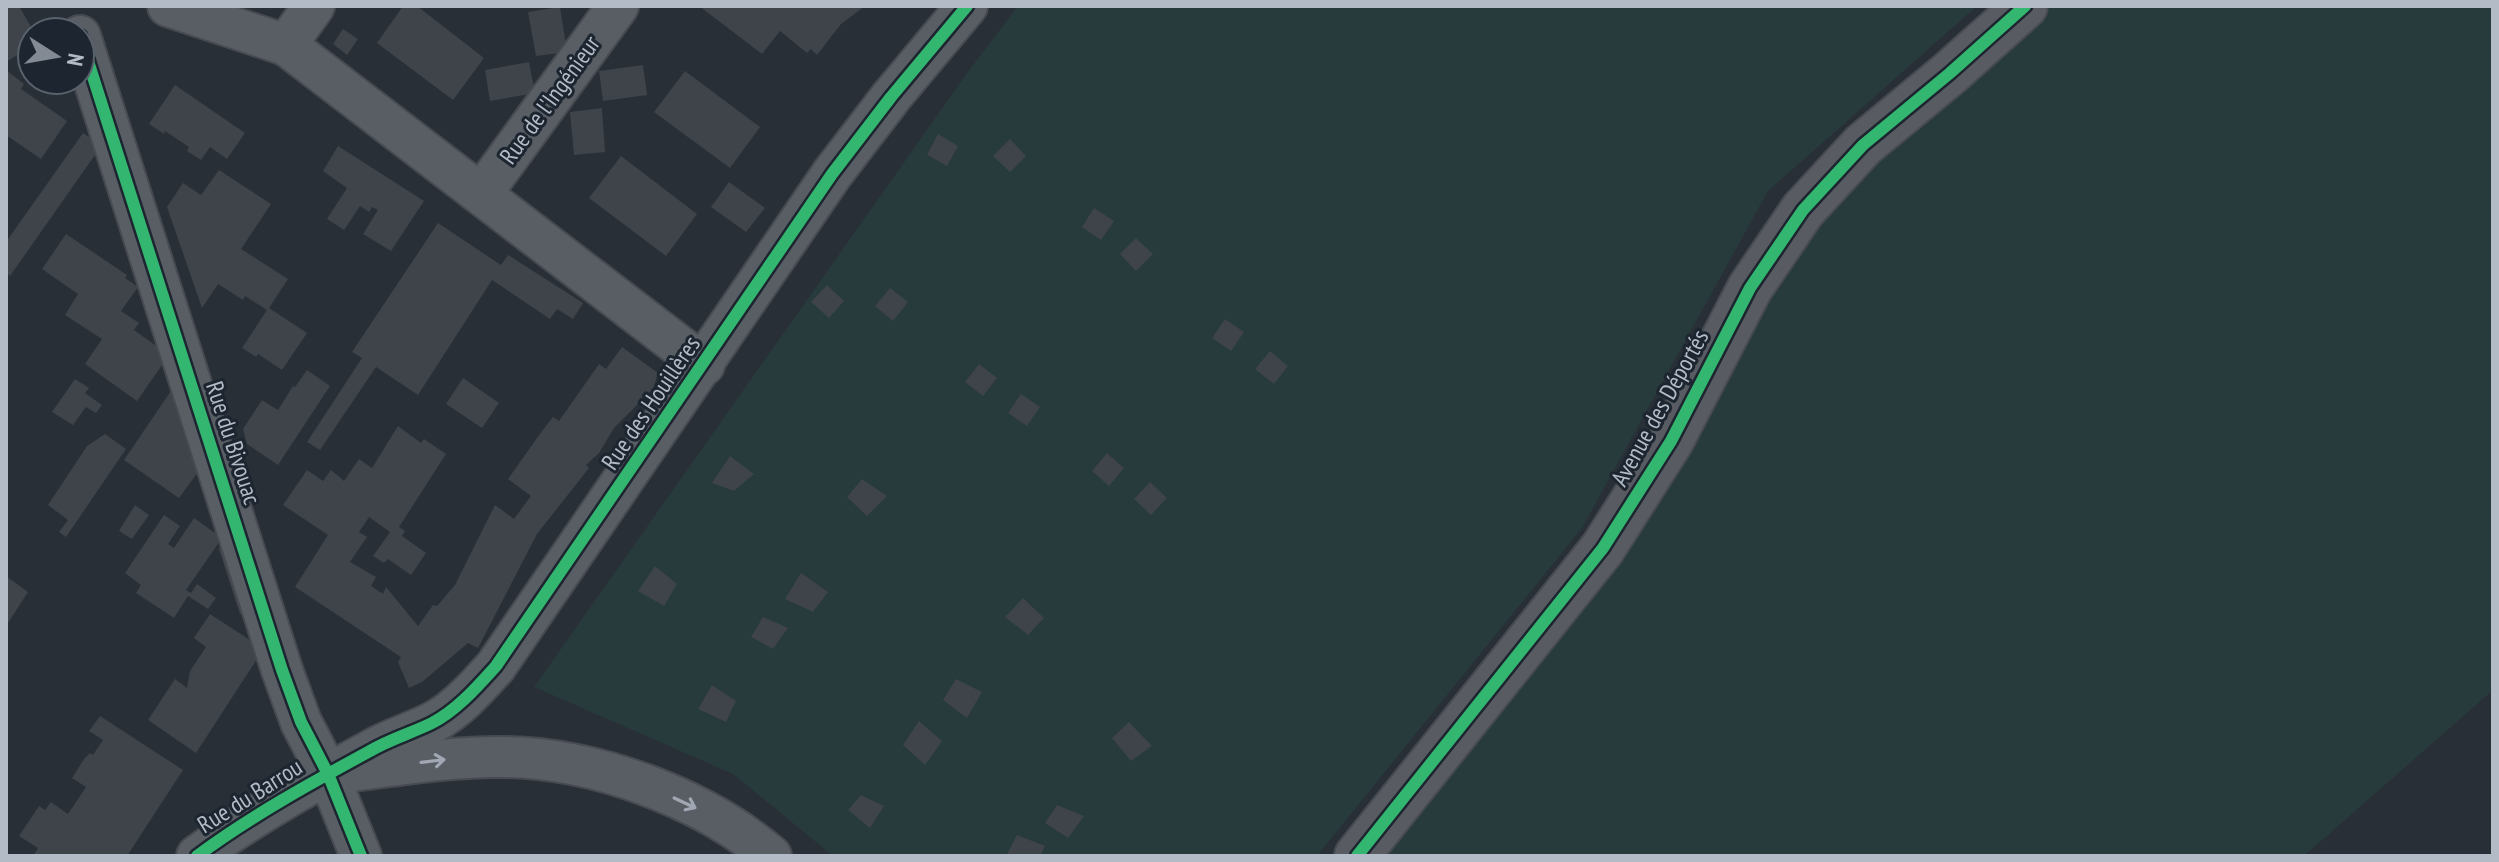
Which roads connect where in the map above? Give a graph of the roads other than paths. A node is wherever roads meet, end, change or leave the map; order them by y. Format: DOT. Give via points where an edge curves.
graph roads {
  1 [pos="168,6"];
  2 [pos="314,6"];
  3 [pos="618,6"];
  4 [pos="967,6"];
  5 [pos="2025,6"];
  6 [pos="286,45"];
  7 [pos="96,87"];
  8 [pos="482,193"];
  9 [pos="704,365"];
  10 [pos="328,774"];
  11 [pos="197,856"];
  12 [pos="361,856"];
  13 [pos="771,856"];
  14 [pos="1357,856"];
  1 -- 6 [label="street"];
  2 -- 6 [label="street"];
  3 -- 8 [label="street, Rue de l'Ingénieur"];
  4 -- 9 [label="street, Rue des Houillères" via="832,174"];
  5 -- 14 [label="street, Avenue des Déportés" via="1871,138 1803,210 1750,288 1671,441 1603,548"];
  6 -- 8 [label="street"];
  7 -- 10 [label="street, Rue du Bivouac" via="282,670"];
  8 -- 9 [label="street"];
  9 -- 10 [label="street, Rue des Houillères" via="496,666 432,723"];
  10 -- 11 [label="street, Rue du Barrou"];
  10 -- 12 [label="street, Rue du Bivouac"];
  10 -- 13 [label="street, one-way" via="479,757 567,763 678,800 715,817"];
}
